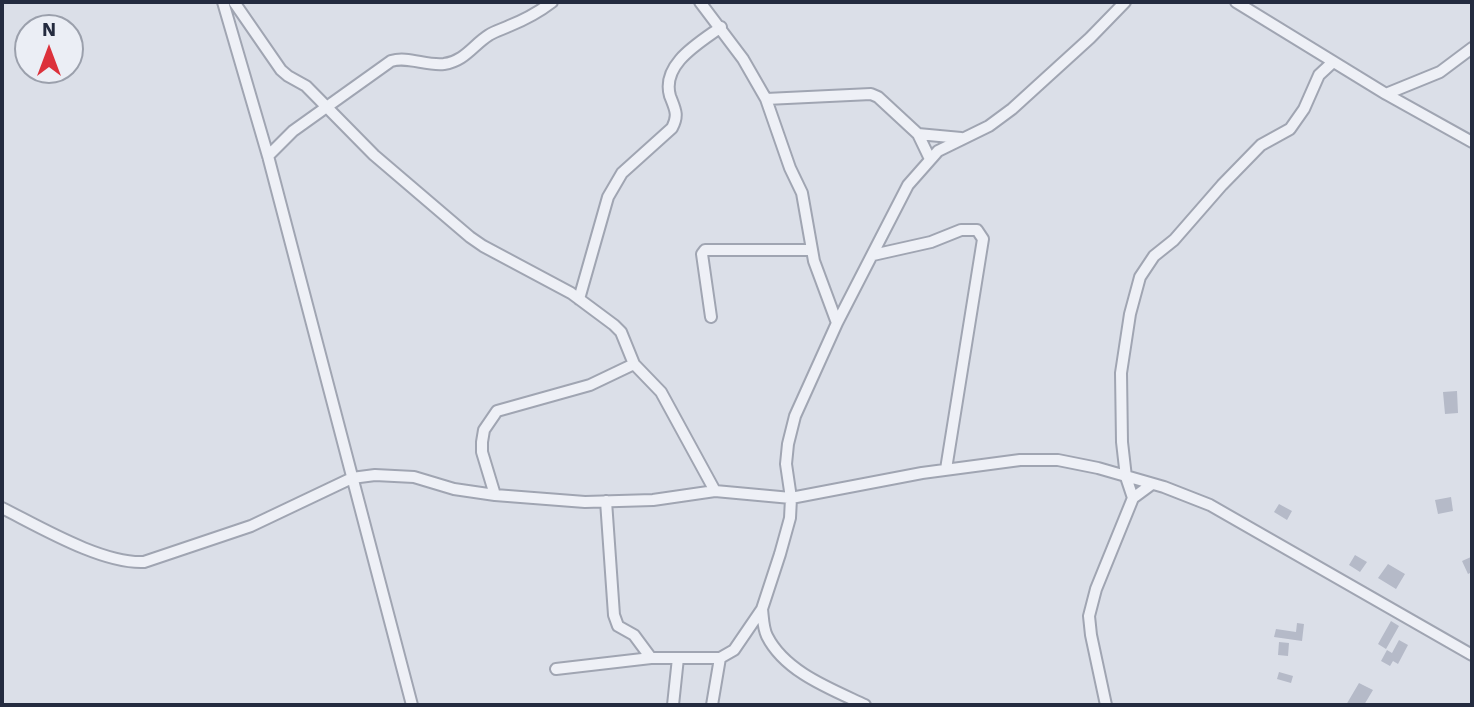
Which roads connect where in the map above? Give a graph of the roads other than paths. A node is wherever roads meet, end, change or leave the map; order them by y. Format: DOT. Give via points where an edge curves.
graph roads {
  1 [pos="223,2"];
  2 [pos="234,2"];
  3 [pos="552,2"];
  4 [pos="700,2"];
  5 [pos="1125,2"];
  6 [pos="1236,2"];
  7 [pos="721,27"];
  8 [pos="1472,48"];
  9 [pos="1333,62"];
  10 [pos="1386,94"];
  11 [pos="766,99"];
  12 [pos="328,108"];
  13 [pos="918,134"];
  14 [pos="962,138"];
  15 [pos="1472,142"];
  16 [pos="268,156"];
  17 [pos="930,159"];
  18 [pos="811,250"];
  19 [pos="873,255"];
  20 [pos="579,299"];
  21 [pos="711,317"];
  22 [pos="837,323"];
  23 [pos="634,364"];
  24 [pos="946,470"];
  25 [pos="1126,477"];
  26 [pos="352,478"];
  27 [pos="1152,484"];
  28 [pos="715,492"];
  29 [pos="495,495"];
  30 [pos="791,498"];
  31 [pos="1133,498"];
  32 [pos="606,502"];
  33 [pos="2,508"];
  34 [pos="762,609"];
  35 [pos="766,634"];
  36 [pos="743,635"];
  37 [pos="1472,655"];
  38 [pos="651,658"];
  39 [pos="678,658"];
  40 [pos="720,658"];
  41 [pos="556,669"];
  42 [pos="412,705"];
  43 [pos="673,705"];
  44 [pos="712,705"];
  45 [pos="865,705"];
  46 [pos="1106,705"];
  1 -- 16 [label="street"];
  2 -- 12 [label="street" via="281,70"];
  3 -- 12 [label="street" via="491,33 457,61 391,61"];
  4 -- 7 [label="street"];
  5 -- 14 [label="street" via="1012,109"];
  6 -- 9 [label="street"];
  7 -- 11 [label="street"];
  7 -- 20 [label="street" via="688,51 670,76 676,121 622,173 608,197"];
  8 -- 10 [label="street" via="1440,72"];
  9 -- 10 [label="street"];
  9 -- 25 [label="street" via="1318,75 1290,129 1261,145 1154,256 1140,277 1121,373"];
  10 -- 15 [label="street"];
  11 -- 13 [label="street" via="871,94"];
  11 -- 18 [label="street" via="802,193"];
  12 -- 16 [label="street" via="286,137"];
  12 -- 20 [label="street" via="374,155 470,237"];
  13 -- 14 [label="street"];
  13 -- 17 [label="street"];
  14 -- 17 [label="street"];
  16 -- 26 [label="street"];
  17 -- 19 [label="street" via="908,185"];
  18 -- 21 [label="street" via="705,250"];
  18 -- 22 [label="street"];
  19 -- 22 [label="street"];
  19 -- 24 [label="street" via="969,229 977,230 983,239"];
  20 -- 23 [label="street" via="621,332"];
  22 -- 30 [label="street" via="790,435 786,464"];
  23 -- 28 [label="street" via="661,392"];
  23 -- 29 [label="street" via="590,385 497,411 482,442"];
  24 -- 25 [label="street" via="1058,460"];
  24 -- 30 [label="street"];
  25 -- 27 [label="street"];
  25 -- 31 [label="street"];
  26 -- 29 [label="street" via="414,477"];
  26 -- 33 [label="street" via="251,526 145,562 130,563 71,542"];
  26 -- 42 [label="street"];
  27 -- 31 [label="street"];
  27 -- 37 [label="street" via="1209,505"];
  28 -- 30 [label="street"];
  28 -- 32 [label="street"];
  29 -- 32 [label="street"];
  30 -- 34 [label="street" via="790,518"];
  31 -- 46 [label="street" via="1089,616"];
  32 -- 38 [label="street" via="614,615 618,626 634,635"];
  34 -- 35 [label="street"];
  34 -- 36 [label="street"];
  35 -- 36 [label="street"];
  35 -- 45 [label="street" via="781,655 801,671"];
  36 -- 40 [label="street" via="733,650"];
  38 -- 39 [label="street"];
  38 -- 41 [label="street"];
  39 -- 40 [label="street"];
  39 -- 43 [label="street"];
  40 -- 44 [label="street"];
}
